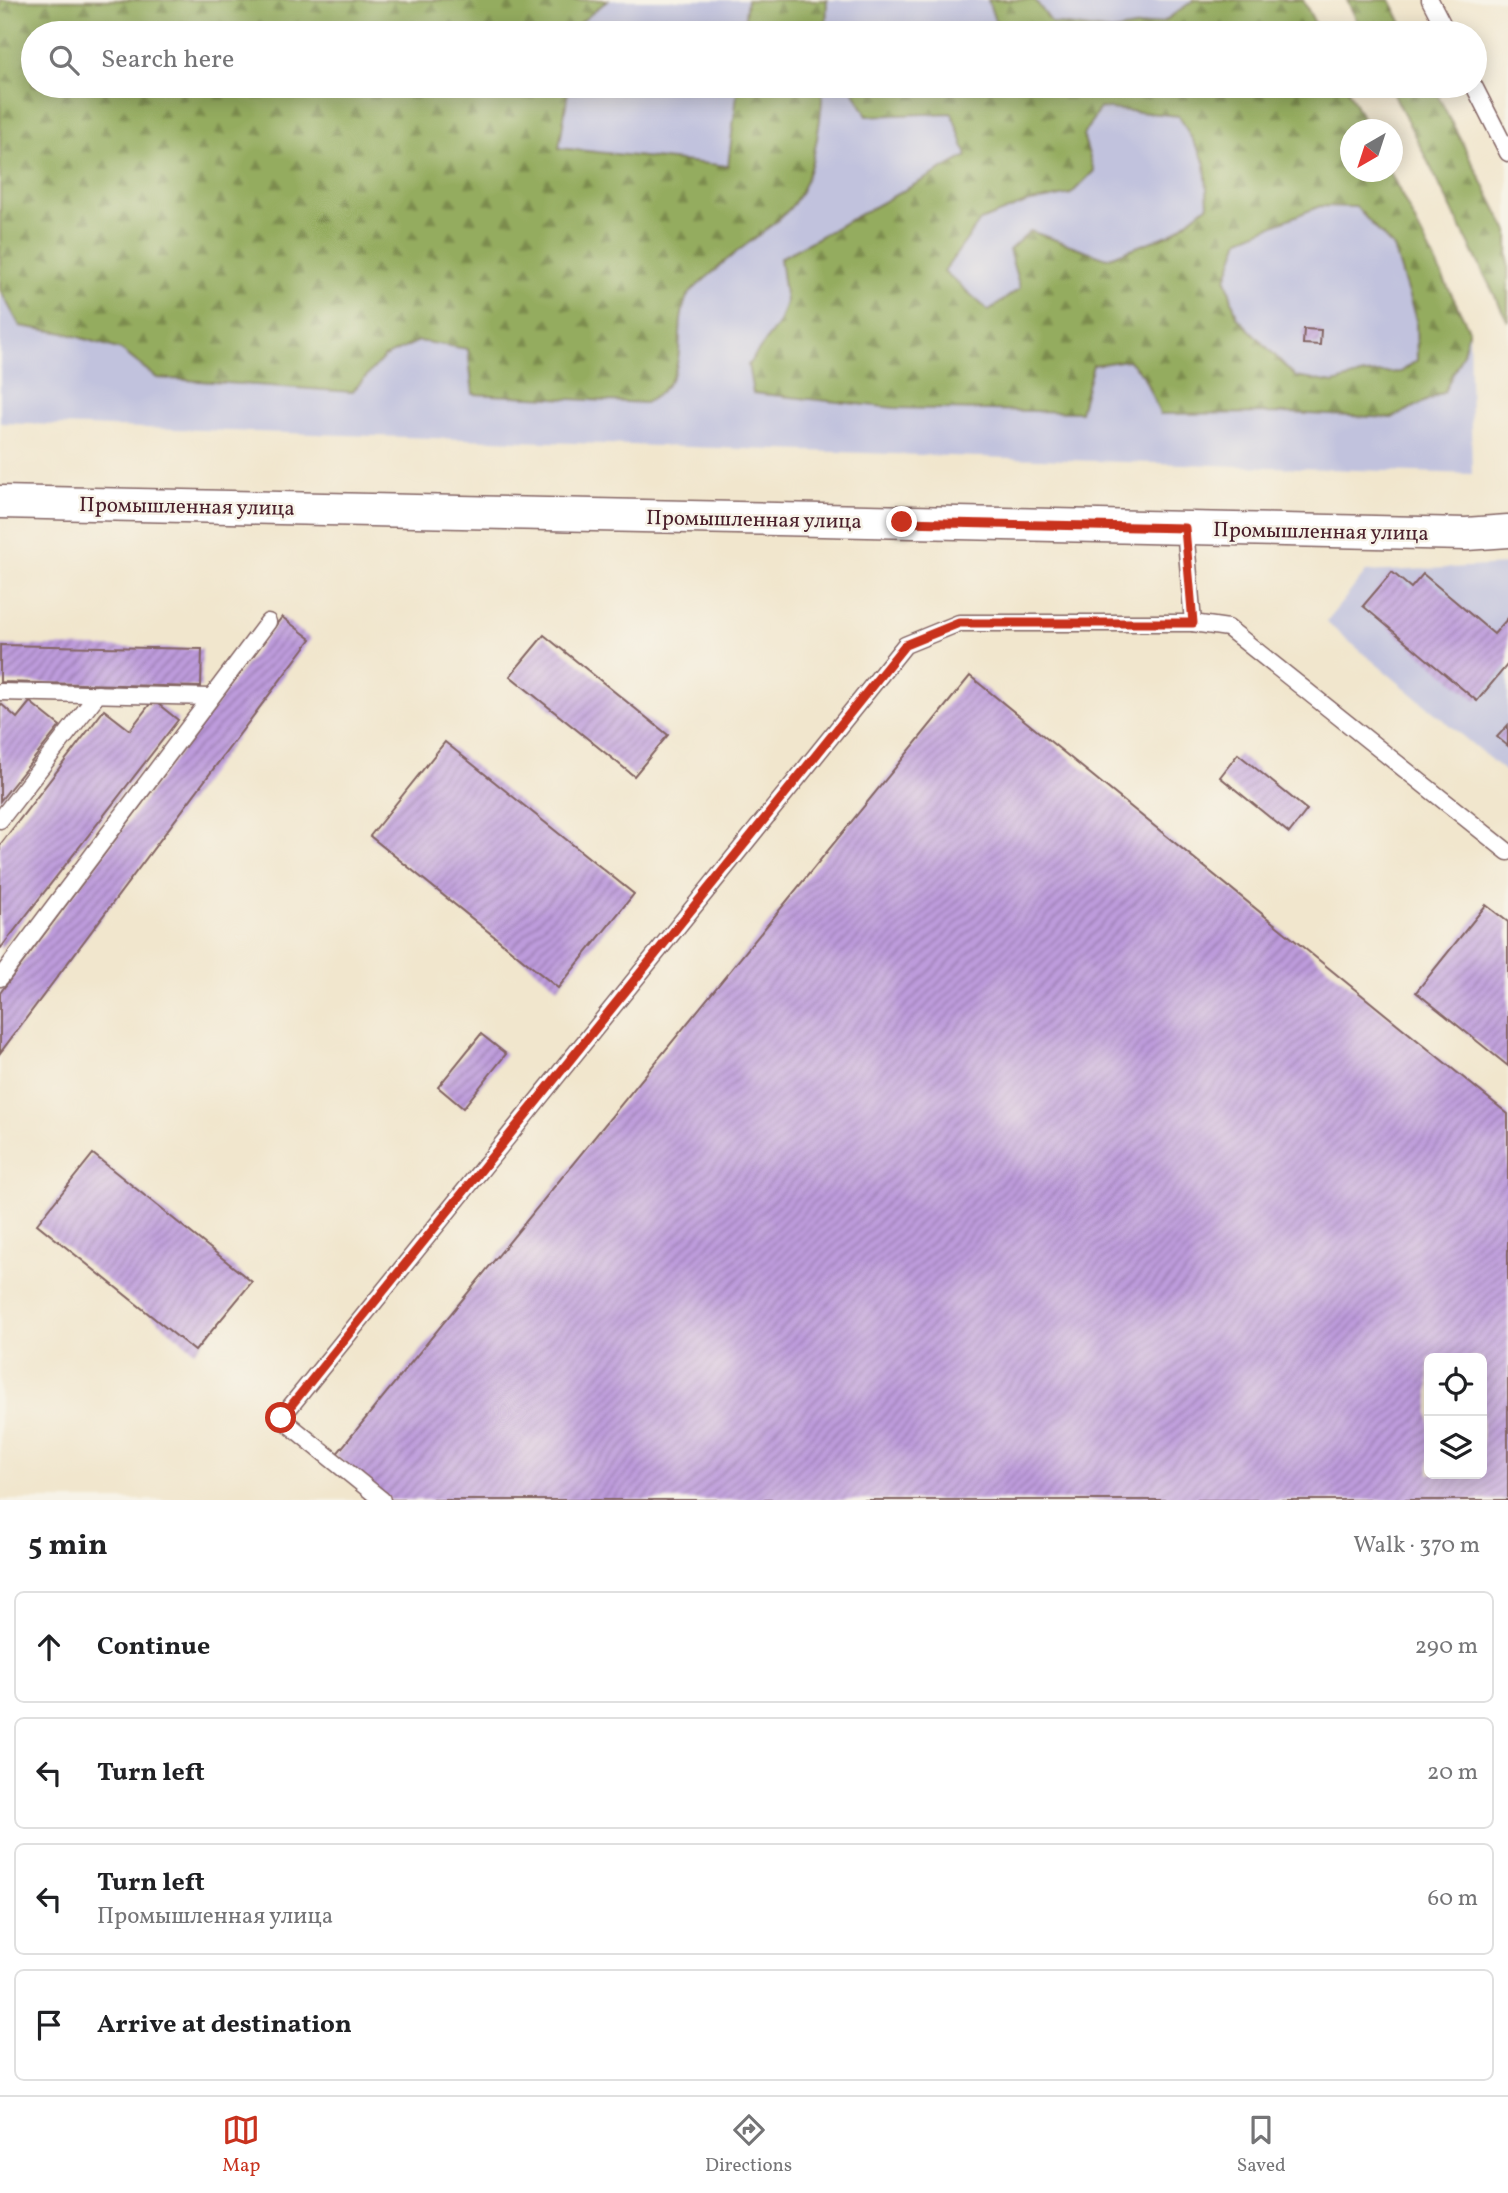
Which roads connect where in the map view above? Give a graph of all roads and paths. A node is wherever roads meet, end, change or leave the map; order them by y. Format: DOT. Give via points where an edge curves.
graph roads {
  1 [pos="1430,0"];
  2 [pos="1441,21"];
  3 [pos="1480,98"];
  4 [pos="1508,153"];
  5 [pos="0,502"];
  6 [pos="1185,528"];
  7 [pos="1508,531"];
  8 [pos="268,622"];
  9 [pos="1193,623"];
  10 [pos="0,692"];
  11 [pos="98,694"];
  12 [pos="211,697"];
  13 [pos="0,820"];
  14 [pos="1508,852"];
  15 [pos="0,978"];
  16 [pos="382,1500"];
  1 -- 2 [label="lane"];
  3 -- 4 [label="lane"];
  5 -- 6 [label="street, Промышленная улица"];
  6 -- 7 [label="street, Промышленная улица"];
  6 -- 9 [label="lane"];
  8 -- 12 [label="lane"];
  9 -- 14 [label="lane" via="1228,628"];
  9 -- 16 [label="lane" via="959,623 905,645 281,1418"];
  10 -- 11 [label="lane"];
  11 -- 12 [label="lane"];
  11 -- 13 [label="lane"];
  12 -- 15 [label="lane"];
}
